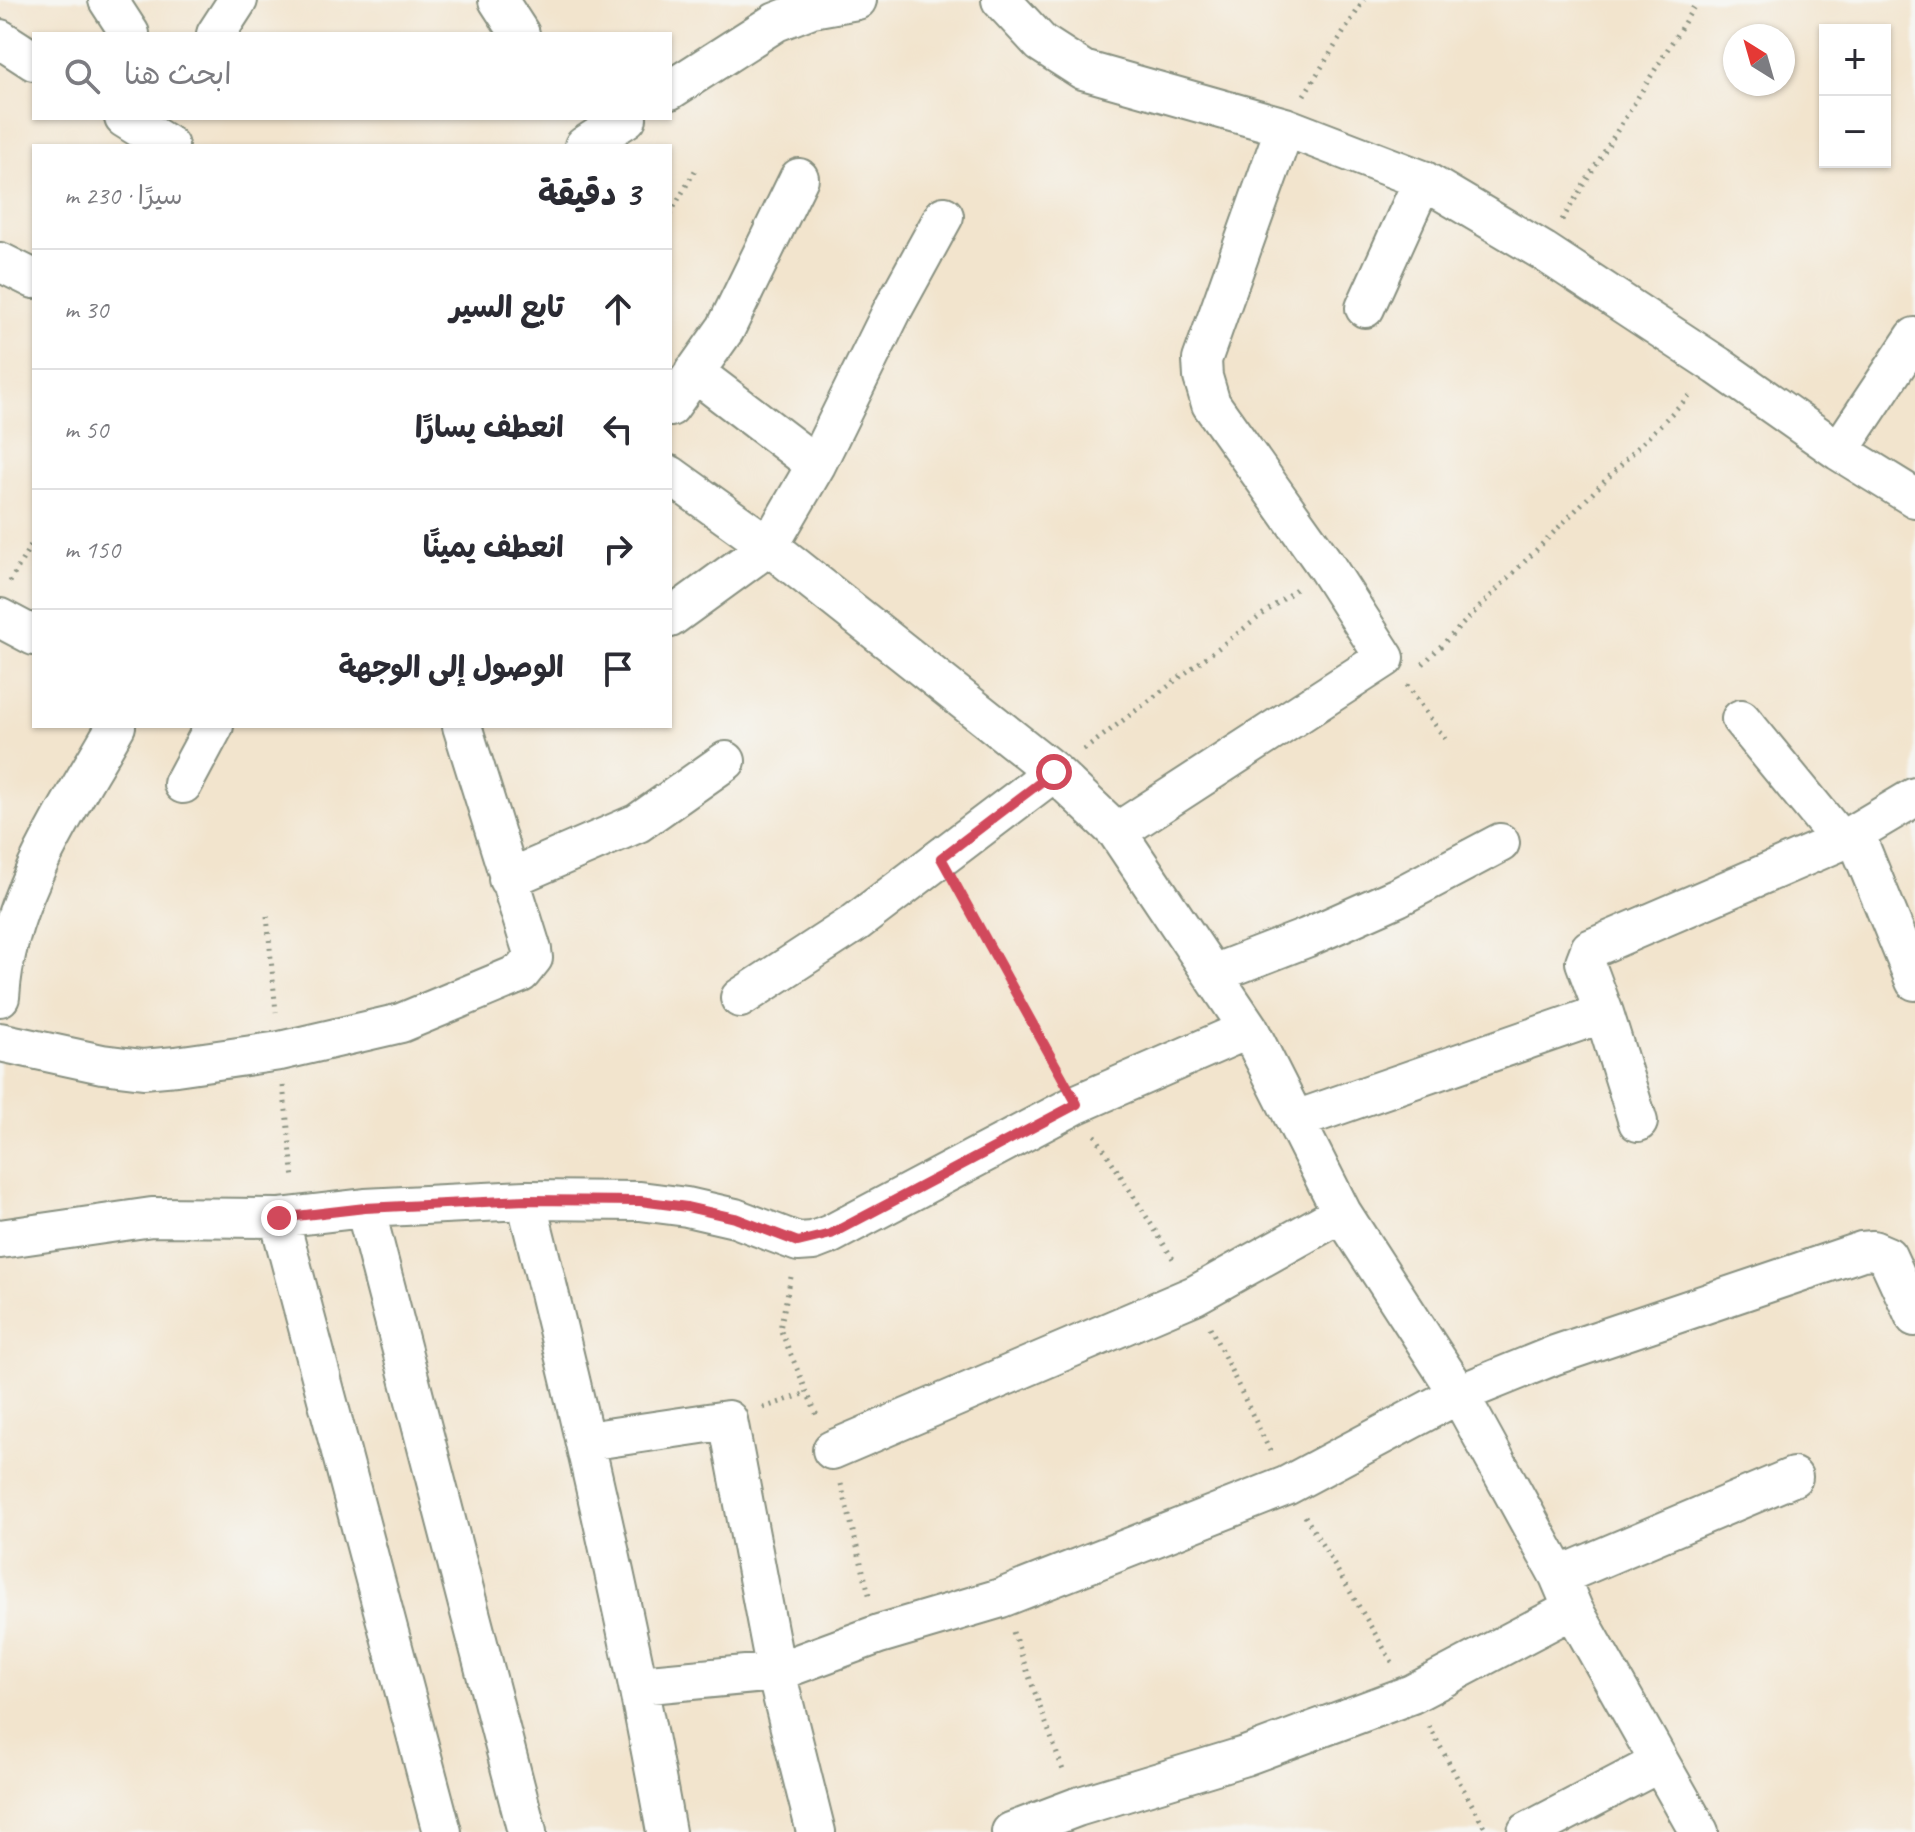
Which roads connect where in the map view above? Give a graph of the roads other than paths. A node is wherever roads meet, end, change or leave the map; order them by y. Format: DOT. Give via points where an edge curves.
graph roads {
  1 [pos="108,0"];
  2 [pos="238,0"];
  3 [pos="498,0"];
  4 [pos="857,0"];
  5 [pos="1001,0"];
  6 [pos="129,32"];
  7 [pos="217,32"];
  8 [pos="519,32"];
  9 [pos="0,39"];
  10 [pos="32,60"];
  11 [pos="672,89"];
  12 [pos="622,120"];
  13 [pos="1285,127"];
  14 [pos="582,136"];
  15 [pos="799,178"];
  16 [pos="1423,180"];
  17 [pos="944,216"];
  18 [pos="0,262"];
  19 [pos="32,278"];
  20 [pos="1365,308"];
  21 [pos="1915,337"];
  22 [pos="694,372"];
  23 [pos="672,404"];
  24 [pos="1839,451"];
  25 [pos="816,465"];
  26 [pos="672,476"];
  27 [pos="1915,498"];
  28 [pos="769,546"];
  29 [pos="3,603"];
  30 [pos="672,617"];
  31 [pos="32,634"];
  32 [pos="1741,719"];
  33 [pos="115,728"];
  34 [pos="213,728"];
  35 [pos="463,728"];
  36 [pos="726,761"];
  37 [pos="1054,772"];
  38 [pos="183,784"];
  39 [pos="1915,797"];
  40 [pos="1117,832"];
  41 [pos="1848,838"];
  42 [pos="1500,843"];
  43 [pos="508,879"];
  44 [pos="1213,974"];
  45 [pos="1915,981"];
  46 [pos="0,997"];
  47 [pos="740,998"];
  48 [pos="1604,1013"];
  49 [pos="1249,1029"];
  50 [pos="0,1042"];
  51 [pos="1296,1120"];
  52 [pos="1638,1122"];
  53 [pos="526,1200"];
  54 [pos="365,1208"];
  55 [pos="1342,1213"];
  56 [pos="289,1217"];
  57 [pos="0,1239"];
  58 [pos="1915,1317"];
  59 [pos="1459,1394"];
  60 [pos="587,1441"];
  61 [pos="832,1450"];
  62 [pos="1793,1477"];
  63 [pos="1566,1593"];
  64 [pos="776,1672"];
  65 [pos="639,1685"];
  66 [pos="1659,1763"];
  67 [pos="1082,1820"];
  68 [pos="442,1832"];
  69 [pos="527,1832"];
  70 [pos="666,1832"];
  71 [pos="816,1832"];
  72 [pos="1011,1832"];
  73 [pos="1527,1832"];
  74 [pos="1699,1832"];
  1 -- 6 [label="street"];
  2 -- 7 [label="street"];
  3 -- 8 [label="street"];
  4 -- 11 [label="street" via="812,8 776,22"];
  5 -- 13 [label="street" via="1041,43 1083,70"];
  9 -- 10 [label="street"];
  12 -- 14 [label="street"];
  13 -- 16 [label="street"];
  13 -- 40 [label="street" via="1202,360 1203,377 1211,404 1385,658"];
  15 -- 22 [label="street" via="726,328"];
  16 -- 20 [label="street"];
  16 -- 24 [label="street" via="1543,251"];
  17 -- 25 [label="street"];
  18 -- 19 [label="street"];
  21 -- 24 [label="street"];
  22 -- 23 [label="street"];
  22 -- 25 [label="street"];
  24 -- 27 [label="street"];
  25 -- 28 [label="street"];
  26 -- 28 [label="street"];
  28 -- 30 [label="street"];
  28 -- 37 [label="street"];
  29 -- 31 [label="street"];
  32 -- 41 [label="street"];
  33 -- 46 [label="street" via="18,910"];
  34 -- 38 [label="street"];
  35 -- 43 [label="street"];
  36 -- 43 [label="street" via="638,823"];
  37 -- 40 [label="street"];
  37 -- 47 [label="street" via="855,923"];
  39 -- 41 [label="street"];
  40 -- 44 [label="street"];
  41 -- 45 [label="street"];
  41 -- 48 [label="street" via="1590,949 1585,962"];
  42 -- 44 [label="street" via="1385,903"];
  43 -- 50 [label="street" via="533,958 521,973 401,1023 280,1051 143,1069"];
  44 -- 49 [label="street"];
  48 -- 51 [label="street"];
  48 -- 52 [label="street"];
  49 -- 51 [label="street"];
  49 -- 53 [label="street" via="1077,1104 831,1234 798,1242 687,1207"];
  51 -- 55 [label="street"];
  53 -- 54 [label="street"];
  53 -- 60 [label="street"];
  54 -- 56 [label="street"];
  54 -- 69 [label="street"];
  55 -- 59 [label="street"];
  55 -- 61 [label="street" via="1195,1295"];
  56 -- 57 [label="street" via="152,1217"];
  56 -- 68 [label="street"];
  58 -- 59 [label="street" via="1887,1256 1862,1251 1555,1355"];
  59 -- 63 [label="street"];
  59 -- 64 [label="street" via="1286,1486 1001,1598"];
  60 -- 64 [label="street" via="728,1420"];
  60 -- 65 [label="street"];
  62 -- 63 [label="street"];
  63 -- 66 [label="street"];
  63 -- 67 [label="street" via="1412,1694"];
  64 -- 65 [label="street"];
  64 -- 71 [label="street"];
  65 -- 70 [label="street"];
  66 -- 73 [label="street"];
  66 -- 74 [label="street"];
  67 -- 72 [label="street"];
}
